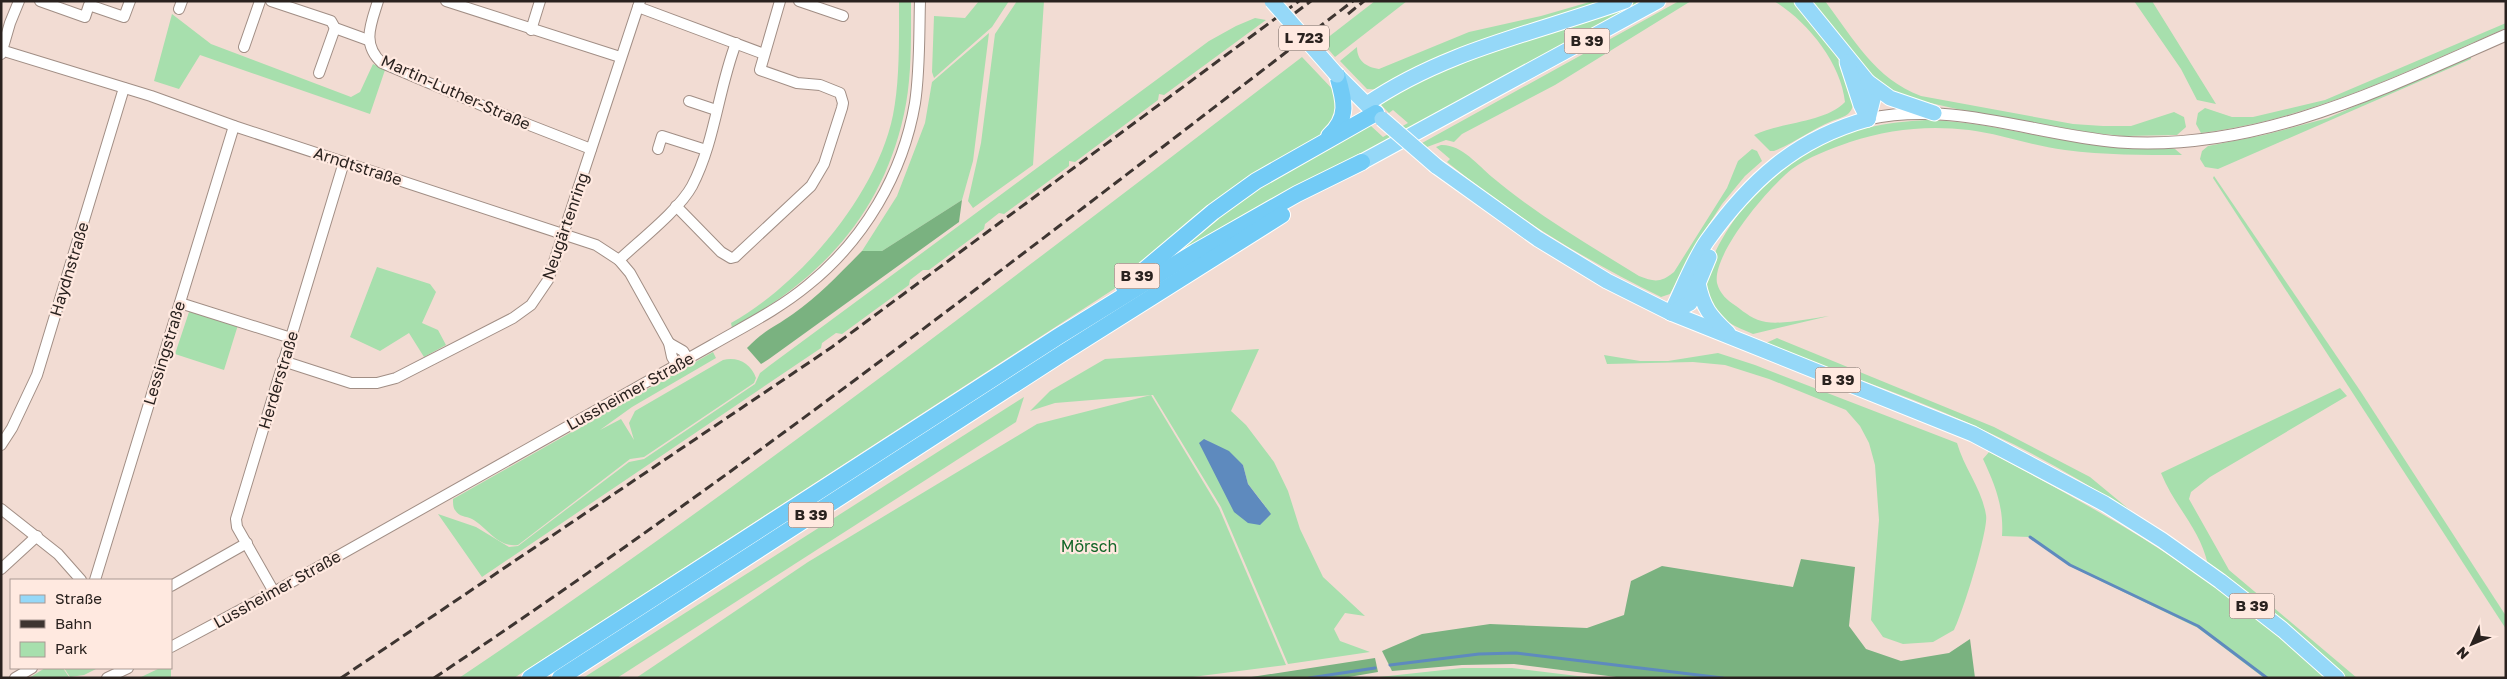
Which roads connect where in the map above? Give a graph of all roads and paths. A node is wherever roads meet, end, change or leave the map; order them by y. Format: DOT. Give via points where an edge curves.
graph roads {
  1 [pos="19,1"];
  2 [pos="40,1"];
  3 [pos="130,1"];
  4 [pos="260,1"];
  5 [pos="272,1"];
  6 [pos="378,1"];
  7 [pos="540,1"];
  8 [pos="780,1"];
  9 [pos="799,1"];
  10 [pos="920,1"];
  11 [pos="1272,1"];
  12 [pos="1625,1"];
  13 [pos="1658,1"];
  14 [pos="1802,1"];
  15 [pos="448,2"];
  16 [pos="639,4"];
  17 [pos="843,16"];
  18 [pos="335,28"];
  19 [pos="531,30"];
  20 [pos="2506,35"];
  21 [pos="368,40"];
  22 [pos="736,43"];
  23 [pos="244,47"];
  24 [pos="2,51"];
  25 [pos="1842,53"];
  26 [pos="764,54"];
  27 [pos="620,57"];
  28 [pos="319,73"];
  29 [pos="1337,74"];
  30 [pos="1867,81"];
  31 [pos="124,88"];
  32 [pos="689,101"];
  33 [pos="716,110"];
  34 [pos="1375,112"];
  35 [pos="1934,113"];
  36 [pos="1868,119"];
  37 [pos="234,126"];
  38 [pos="1319,144"];
  39 [pos="591,149"];
  40 [pos="658,149"];
  41 [pos="706,150"];
  42 [pos="344,162"];
  43 [pos="1362,162"];
  44 [pos="676,206"];
  45 [pos="1718,228"];
  46 [pos="562,233"];
  47 [pos="619,260"];
  48 [pos="1698,282"];
  49 [pos="180,303"];
  50 [pos="1670,313"];
  51 [pos="1059,336"];
  52 [pos="291,338"];
  53 [pos="1734,339"];
  54 [pos="669,343"];
  55 [pos="688,359"];
  56 [pos="283,361"];
  57 [pos="677,365"];
  58 [pos="1,445"];
  59 [pos="1,509"];
  60 [pos="37,536"];
  61 [pos="247,543"];
  62 [pos="1,569"];
  63 [pos="80,579"];
  64 [pos="95,579"];
  65 [pos="172,585"];
  66 [pos="274,592"];
  67 [pos="172,645"];
  68 [pos="30,669"];
  69 [pos="126,669"];
  70 [pos="15,678"];
  71 [pos="107,678"];
  72 [pos="530,678"];
  73 [pos="560,678"];
  74 [pos="2337,678"];
  1 -- 24 [label="street"];
  2 -- 3 [label="street" via="85,17 89,5 124,17"];
  4 -- 23 [label="street"];
  5 -- 18 [label="street" via="331,21"];
  6 -- 21 [label="street, Martin-Luther-Straße"];
  7 -- 19 [label="street"];
  8 -- 26 [label="street"];
  9 -- 17 [label="street"];
  10 -- 55 [label="street, Lussheimer Straße" via="915,104 901,156 873,213 835,261 809,285 764,316"];
  11 -- 29 [label="main road, L 723, bridge"];
  12 -- 34 [label="main road" via="1482,46 1404,82"];
  13 -- 43 [label="main road, B 39"];
  14 -- 25 [label="main road"];
  15 -- 19 [label="street"];
  16 -- 22 [label="street"];
  16 -- 27 [label="street, Neugärtenring"];
  18 -- 21 [label="street"];
  18 -- 28 [label="street"];
  19 -- 27 [label="street"];
  20 -- 35 [label="street" via="2312,116 2278,126 2193,140 2119,142"];
  21 -- 39 [label="street, Martin-Luther-Straße" via="372,51 382,62"];
  22 -- 26 [label="street"];
  22 -- 33 [label="street"];
  24 -- 31 [label="street, Arndtstraße"];
  25 -- 30 [label="main road"];
  25 -- 36 [label="main road"];
  26 -- 44 [label="street" via="760,70 797,83 820,85 840,94 844,103 818,175 741,253 731,258 721,252"];
  27 -- 39 [label="street, Neugärtenring"];
  29 -- 34 [label="main road, L 723"];
  29 -- 38 [label="highway, B 39" via="1345,108 1342,120"];
  30 -- 35 [label="main road" via="1890,98"];
  30 -- 36 [label="main road" via="1873,99"];
  31 -- 37 [label="street, Arndtstraße"];
  31 -- 58 [label="street, Haydnstraße" via="37,375"];
  32 -- 33 [label="street"];
  33 -- 41 [label="street"];
  34 -- 38 [label="highway, B 39"];
  34 -- 50 [label="main road, B 39, bridge" via="1436,166 1538,240"];
  35 -- 36 [label="street"];
  36 -- 45 [label="main road" via="1826,134 1781,160 1745,192"];
  37 -- 42 [label="street, Arndtstraße"];
  37 -- 49 [label="street, Lessingstraße"];
  38 -- 51 [label="highway, B 39" via="1236,196"];
  39 -- 46 [label="street, Neugärtenring"];
  40 -- 41 [label="street" via="662,136"];
  41 -- 44 [label="street" via="691,187"];
  42 -- 46 [label="street, Arndtstraße"];
  42 -- 52 [label="street, Herderstraße"];
  43 -- 51 [label="highway, B 39" via="1195,252"];
  43 -- 73 [label="highway, B 39"];
  44 -- 47 [label="street"];
  45 -- 48 [label="main road"];
  45 -- 50 [label="main road" via="1706,242"];
  46 -- 47 [label="street, Arndtstraße" via="596,245"];
  46 -- 56 [label="street, Neugärtenring" via="548,280 531,305 502,324 396,378 377,383 352,383"];
  47 -- 54 [label="street, Arndtstraße" via="630,273"];
  48 -- 50 [label="main road" via="1690,303"];
  48 -- 53 [label="main road, B 39" via="1702,302 1712,318"];
  49 -- 52 [label="street"];
  49 -- 64 [label="street, Lessingstraße"];
  50 -- 53 [label="main road, B 39"];
  51 -- 72 [label="highway, B 39"];
  52 -- 56 [label="street, Herderstraße"];
  53 -- 74 [label="main road, B 39" via="1973,434 2080,490 2132,520 2220,581"];
  54 -- 55 [label="street, Arndtstraße" via="683,351"];
  54 -- 57 [label="street, Arndtstraße"];
  55 -- 57 [label="street, Lussheimer Straße"];
  56 -- 61 [label="street, Herderstraße" via="236,519"];
  57 -- 66 [label="street, Lussheimer Straße"];
  59 -- 60 [label="street"];
  60 -- 62 [label="street"];
  60 -- 63 [label="street"];
  61 -- 65 [label="street"];
  61 -- 66 [label="street, Herderstraße"];
  66 -- 67 [label="street, Lussheimer Straße"];
  68 -- 70 [label="street"];
  69 -- 71 [label="street"];
}
